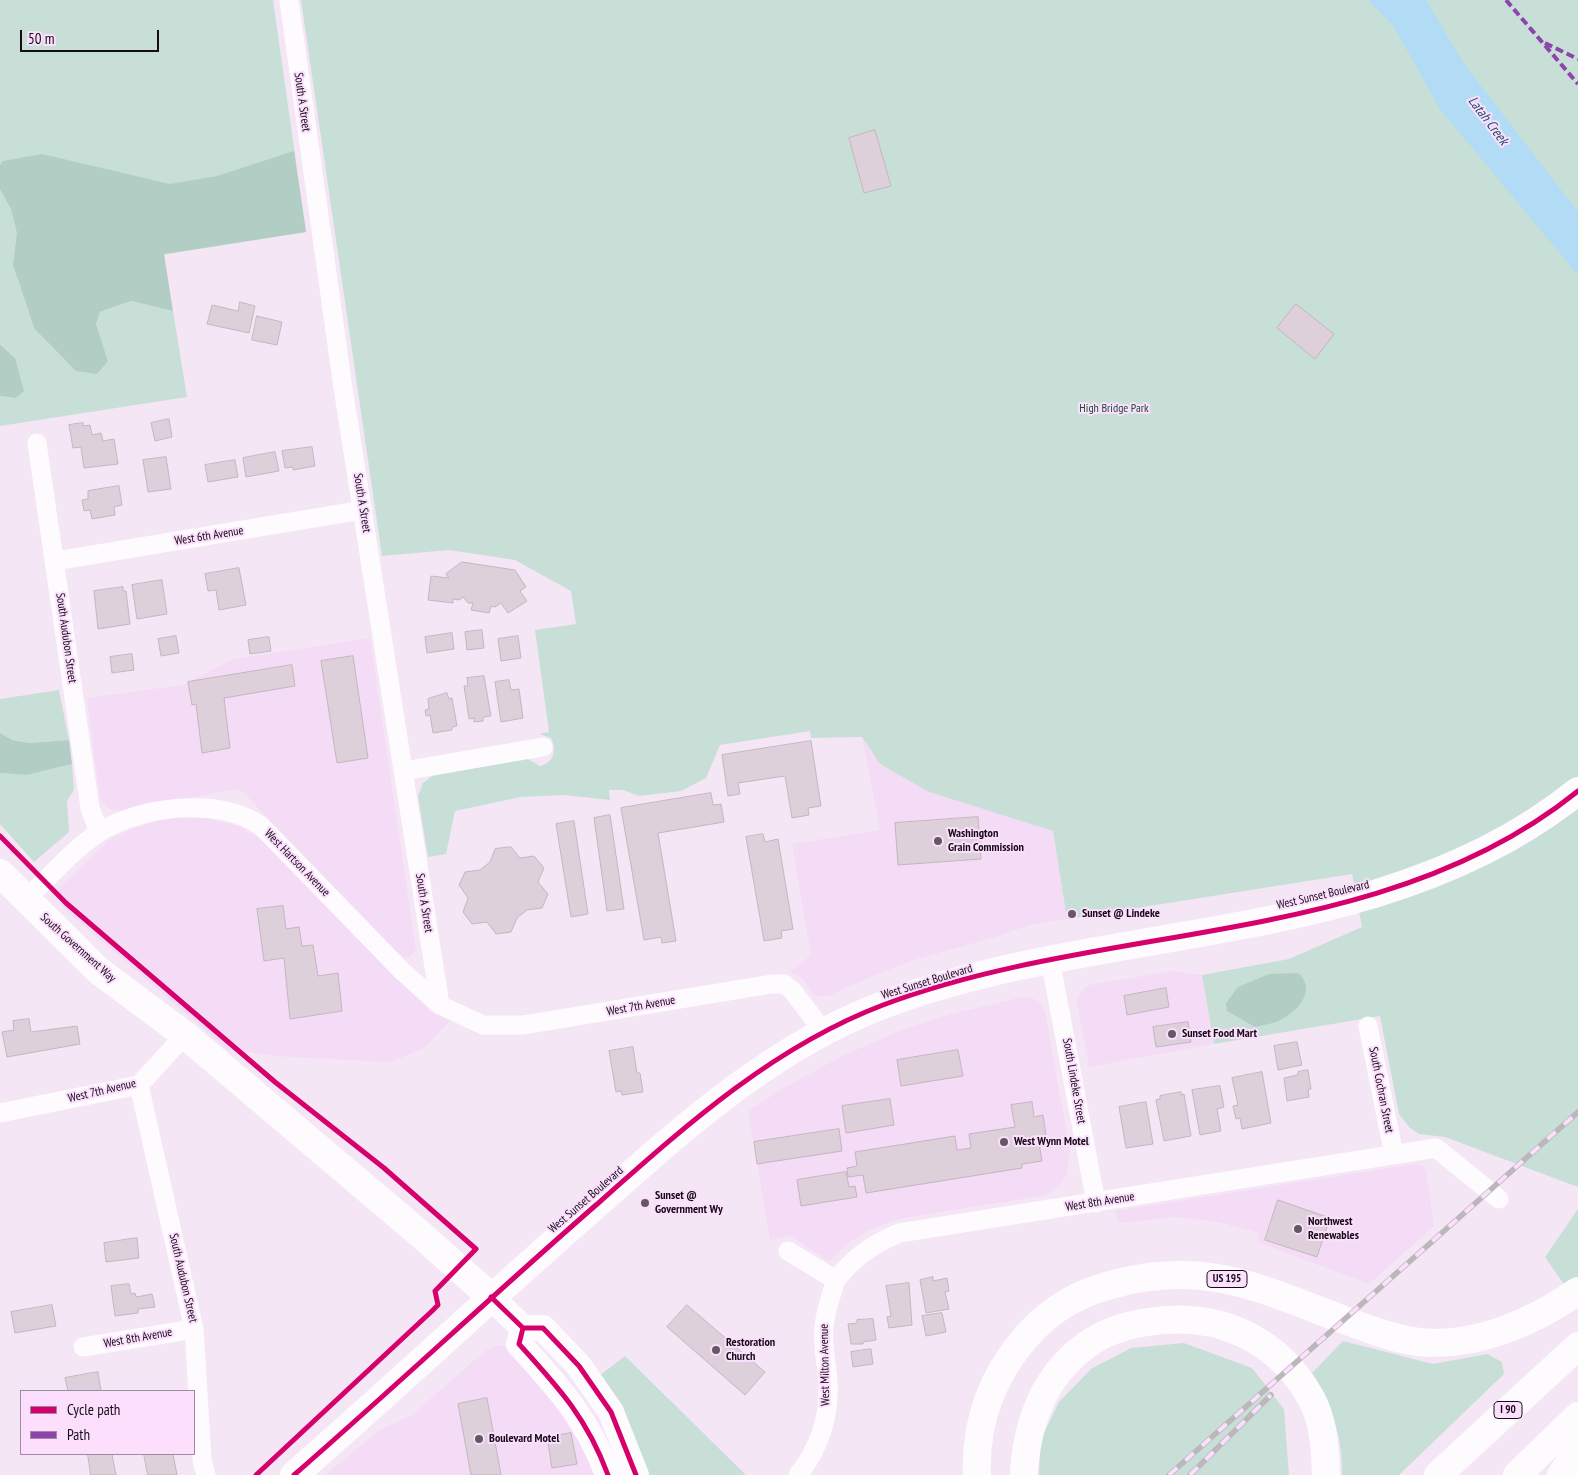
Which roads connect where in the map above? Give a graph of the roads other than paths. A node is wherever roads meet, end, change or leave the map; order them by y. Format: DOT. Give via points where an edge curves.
graph roads {
  1 [pos="288,0"];
  2 [pos="37,443"];
  3 [pos="363,510"];
  4 [pos="55,561"];
  5 [pos="543,747"];
  6 [pos="403,771"];
  7 [pos="1578,791"];
  8 [pos="99,832"];
  9 [pos="0,874"];
  10 [pos="25,900"];
  11 [pos="1050,959"];
  12 [pos="440,1005"];
  13 [pos="1368,1026"];
  14 [pos="823,1031"];
  15 [pos="185,1035"];
  16 [pos="139,1085"];
  17 [pos="0,1113"];
  18 [pos="1394,1155"];
  19 [pos="1498,1199"];
  20 [pos="1096,1203"];
  21 [pos="788,1251"];
  22 [pos="836,1280"];
  23 [pos="1577,1292"];
  24 [pos="491,1297"];
  25 [pos="523,1328"];
  26 [pos="194,1329"];
  27 [pos="1578,1346"];
  28 [pos="83,1347"];
  29 [pos="1578,1416"];
  30 [pos="1578,1450"];
  31 [pos="206,1475"];
  32 [pos="294,1475"];
  33 [pos="608,1475"];
  34 [pos="636,1475"];
  35 [pos="798,1475"];
  36 [pos="977,1475"];
  37 [pos="1024,1475"];
  38 [pos="1326,1475"];
  39 [pos="1438,1475"];
  40 [pos="1516,1475"];
  41 [pos="1561,1475"];
  1 -- 3 [label="street, South A Street"];
  2 -- 4 [label="street, South Audubon Street"];
  3 -- 4 [label="street, West 6th Avenue"];
  3 -- 6 [label="street, South A Street"];
  4 -- 8 [label="street, South Audubon Street" via="90,808"];
  5 -- 6 [label="street"];
  6 -- 12 [label="street, South A Street"];
  7 -- 11 [label="main road, West Sunset Boulevard" via="1540,820 1502,842 1440,871 1362,898 1193,934"];
  8 -- 10 [label="street, West Hartson Avenue"];
  8 -- 12 [label="street, West Hartson Avenue" via="122,821 178,809 219,809 251,819 269,832 402,971"];
  9 -- 10 [label="main road, South Government Way"];
  10 -- 15 [label="main road, South Government Way" via="99,970"];
  11 -- 14 [label="main road, West Sunset Boulevard" via="943,985"];
  11 -- 20 [label="street, South Lindeke Street"];
  12 -- 14 [label="street, West 7th Avenue" via="483,1025 523,1025 784,984"];
  13 -- 18 [label="street, South Cochran Street"];
  14 -- 24 [label="main road, West Sunset Boulevard" via="752,1077 687,1126"];
  15 -- 16 [label="street, West 7th Avenue"];
  15 -- 24 [label="main road, South Government Way"];
  16 -- 17 [label="street, West 7th Avenue"];
  16 -- 26 [label="street, South Audubon Street"];
  18 -- 19 [label="street, West 8th Avenue" via="1436,1148"];
  18 -- 20 [label="street, West 8th Avenue"];
  20 -- 22 [label="street, West 8th Avenue" via="899,1233 866,1250"];
  21 -- 22 [label="street"];
  22 -- 35 [label="street, West Milton Avenue" via="824,1330 828,1383 824,1423 818,1444"];
  23 -- 36 [label="main road, US 195" via="1527,1321 1484,1336 1450,1342 1390,1337 1242,1282 1205,1275 1143,1277 1083,1293 1037,1324 1002,1369 989,1396 979,1432"];
  24 -- 25 [label="street"];
  24 -- 32 [label="main road, West Sunset Boulevard" via="422,1363"];
  25 -- 33 [label="street" via="519,1344 577,1410"];
  25 -- 34 [label="street" via="543,1328 579,1366 611,1412"];
  26 -- 28 [label="street, West 8th Avenue"];
  26 -- 31 [label="street, South Audubon Street" via="202,1460"];
  27 -- 39 [label="main road, I 90"];
  29 -- 40 [label="main road"];
  30 -- 41 [label="main road"];
  37 -- 38 [label="main road" via="1027,1434 1034,1414 1068,1362 1088,1344 1111,1332 1167,1319 1224,1325 1271,1349 1290,1366 1312,1399 1320,1421"];
}
